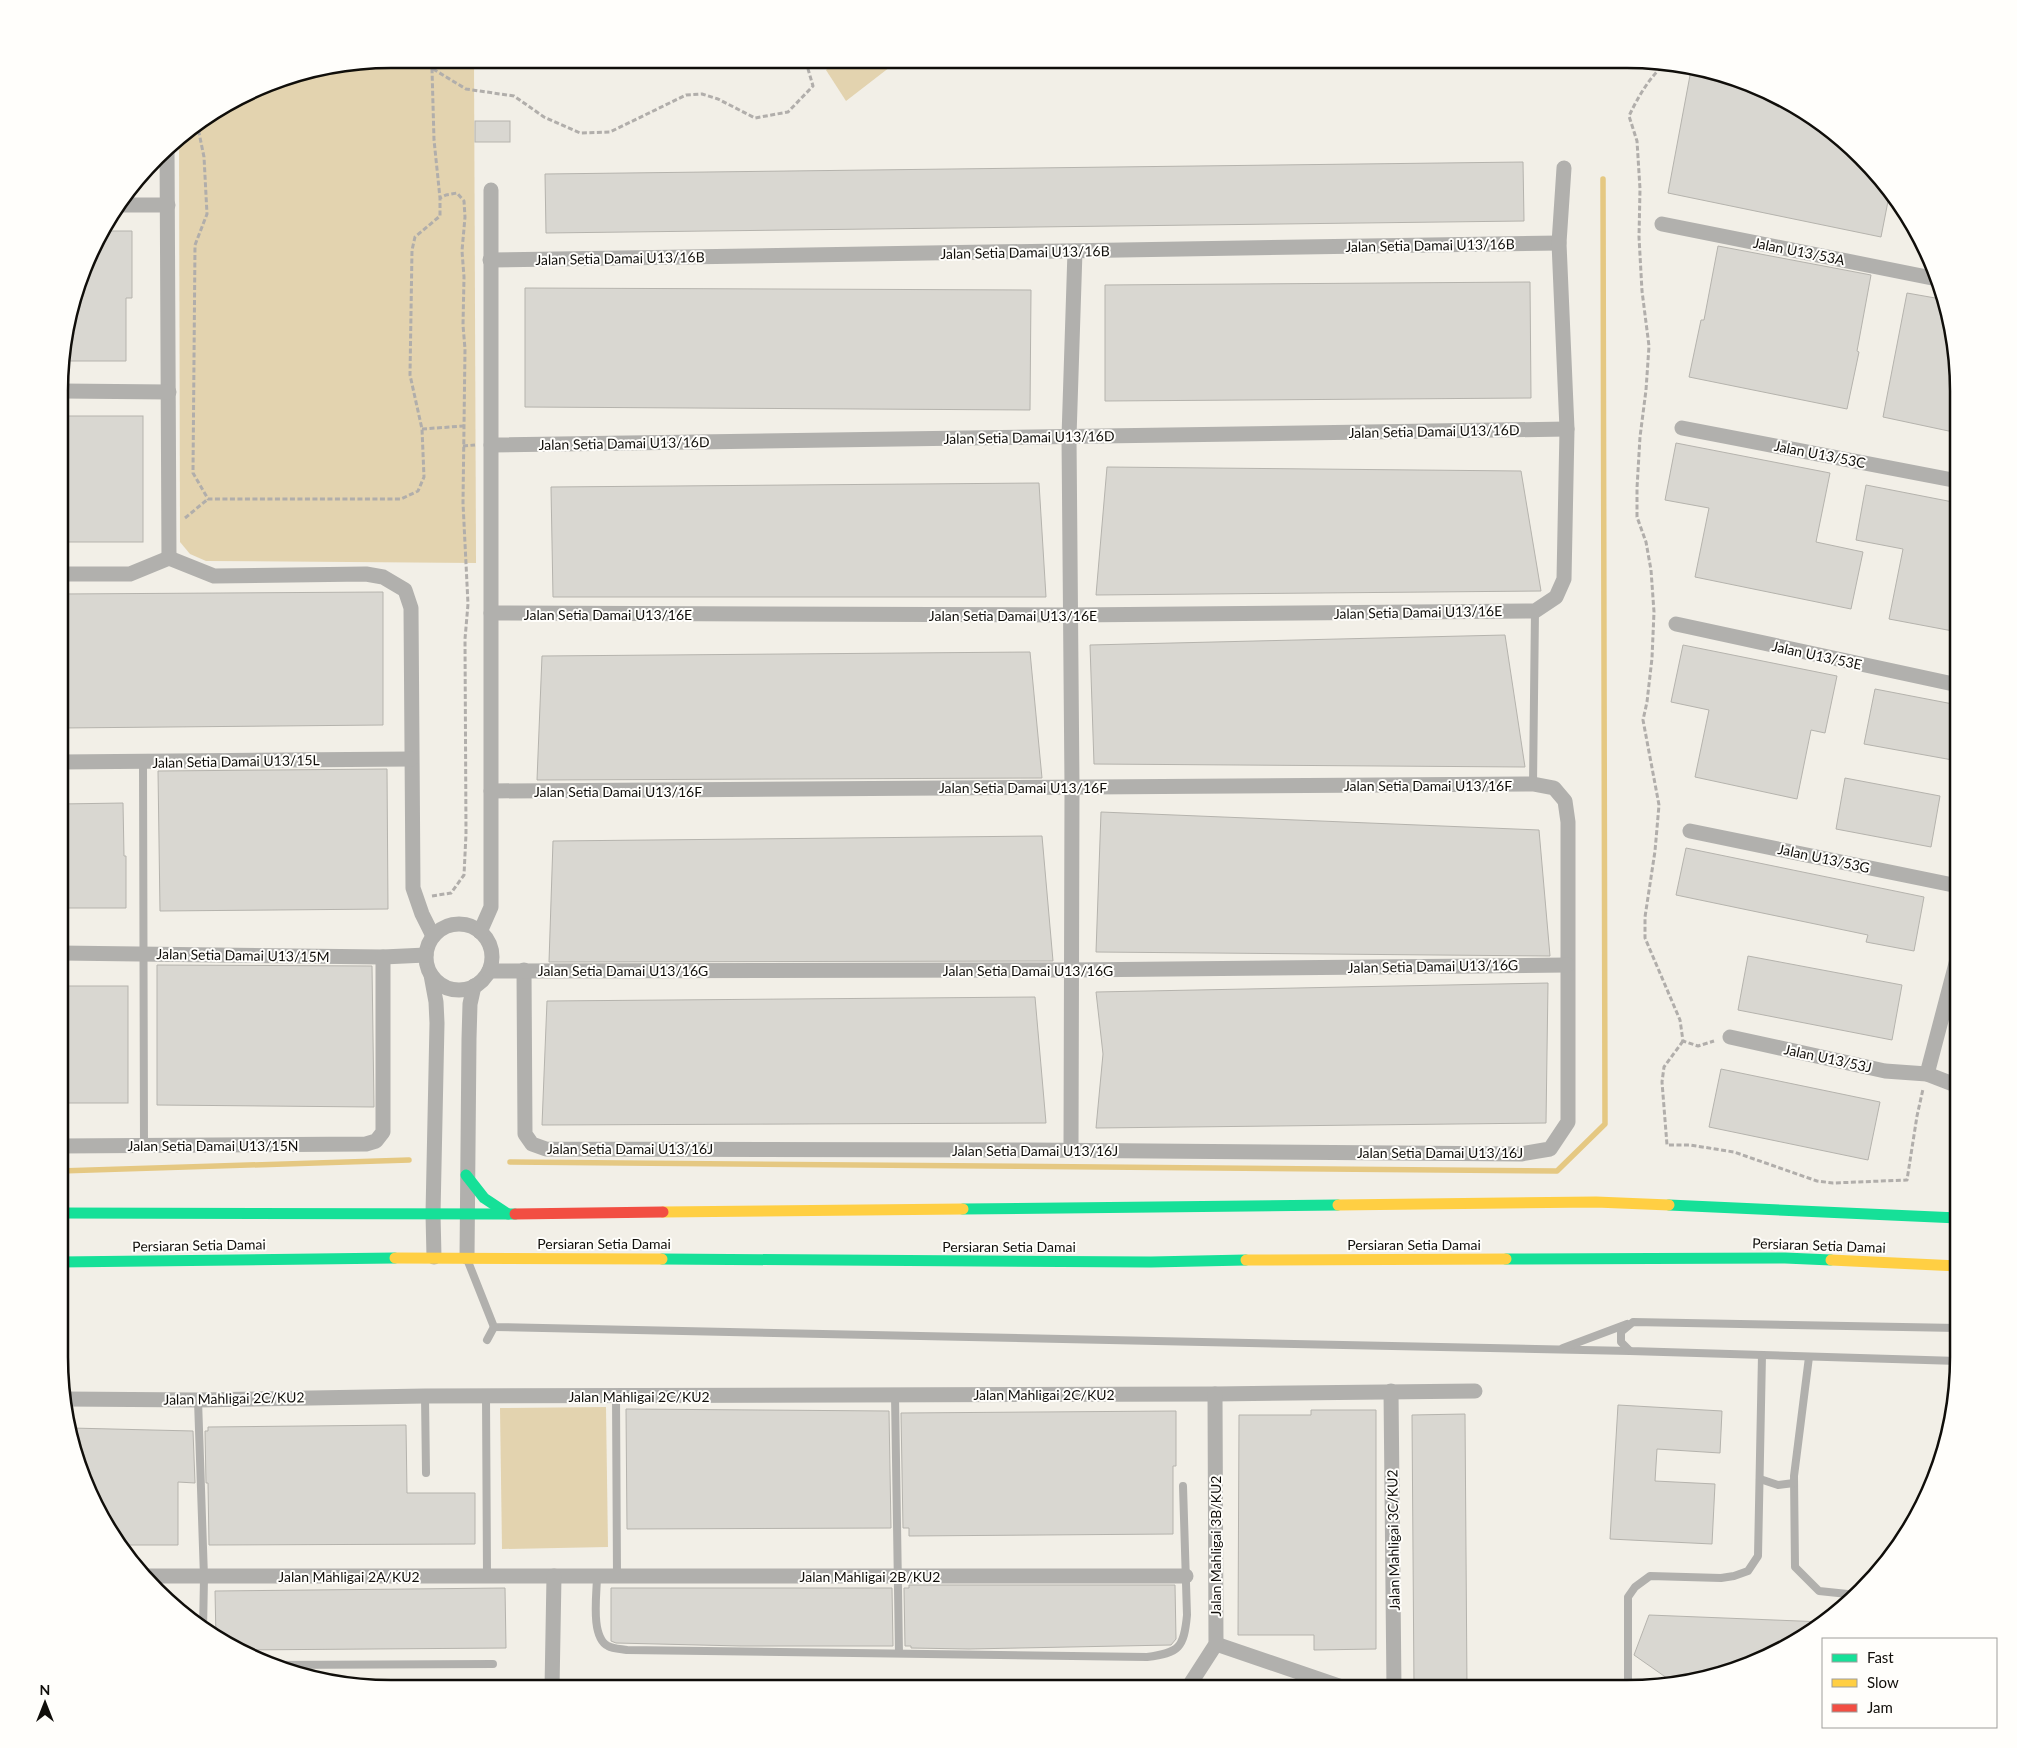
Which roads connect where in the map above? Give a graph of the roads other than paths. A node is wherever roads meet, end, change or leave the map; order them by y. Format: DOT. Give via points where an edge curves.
graph roads {
  1 [pos="167,157"];
  2 [pos="1564,168"];
  3 [pos="491,190"];
  4 [pos="168,205"];
  5 [pos="126,206"];
  6 [pos="1662,224"];
  7 [pos="1559,243"];
  8 [pos="1075,251"];
  9 [pos="490,260"];
  10 [pos="1929,277"];
  11 [pos="68,391"];
  12 [pos="169,392"];
  13 [pos="1682,428"];
  14 [pos="1567,429"];
  15 [pos="1069,437"];
  16 [pos="491,445"];
  17 [pos="1950,479"];
  18 [pos="169,558"];
  19 [pos="68,574"];
  20 [pos="1535,611"];
  21 [pos="491,613"];
  22 [pos="1070,615"];
  23 [pos="1676,624"];
  24 [pos="1950,683"];
  25 [pos="412,759"];
  26 [pos="68,762"];
  27 [pos="143,762"];
  28 [pos="1533,784"];
  29 [pos="1072,787"];
  30 [pos="491,792"];
  31 [pos="1690,831"];
  32 [pos="1950,884"];
  33 [pos="480,932"];
  34 [pos="433,936"];
  35 [pos="68,953"];
  36 [pos="143,954"];
  37 [pos="426,955"];
  38 [pos="383,957"];
  39 [pos="1567,965"];
  40 [pos="524,970"];
  41 [pos="1070,970"];
  42 [pos="489,971"];
  43 [pos="431,975"];
  44 [pos="474,986"];
  45 [pos="1950,986"];
  46 [pos="1730,1037"];
  47 [pos="1926,1074"];
  48 [pos="1950,1083"];
  49 [pos="68,1146"];
  50 [pos="144,1146"];
  51 [pos="1071,1150"];
  52 [pos="466,1174"];
  53 [pos="68,1213"];
  54 [pos="433,1214"];
  55 [pos="466,1214"];
  56 [pos="509,1214"];
  57 [pos="1950,1218"];
  58 [pos="434,1258"];
  59 [pos="467,1258"];
  60 [pos="68,1262"];
  61 [pos="1950,1266"];
  62 [pos="1633,1322"];
  63 [pos="494,1327"];
  64 [pos="1950,1328"];
  65 [pos="487,1340"];
  66 [pos="1559,1349"];
  67 [pos="1630,1351"];
  68 [pos="1762,1355"];
  69 [pos="1809,1357"];
  70 [pos="1950,1361"];
  71 [pos="1391,1391"];
  72 [pos="1475,1391"];
  73 [pos="1215,1394"];
  74 [pos="895,1395"];
  75 [pos="425,1396"];
  76 [pos="616,1396"];
  77 [pos="486,1397"];
  78 [pos="70,1399"];
  79 [pos="198,1400"];
  80 [pos="426,1473"];
  81 [pos="1760,1479"];
  82 [pos="1794,1482"];
  83 [pos="1184,1486"];
  84 [pos="487,1575"];
  85 [pos="153,1576"];
  86 [pos="554,1576"];
  87 [pos="597,1576"];
  88 [pos="618,1576"];
  89 [pos="898,1576"];
  90 [pos="1186,1576"];
  91 [pos="204,1577"];
  92 [pos="1847,1594"];
  93 [pos="203,1620"];
  94 [pos="1216,1644"];
  95 [pos="899,1653"];
  96 [pos="493,1664"];
  97 [pos="292,1665"];
  98 [pos="552,1680"];
  99 [pos="1193,1680"];
  100 [pos="1322,1680"];
  101 [pos="1394,1680"];
  102 [pos="1628,1680"];
  1 -- 4 [label="street"];
  2 -- 7 [label="street"];
  3 -- 9 [label="street"];
  4 -- 5 [label="street"];
  4 -- 12 [label="street"];
  6 -- 10 [label="street, Jalan U13/53A"];
  7 -- 8 [label="street, Jalan Setia Damai U13/16B"];
  7 -- 14 [label="street"];
  8 -- 9 [label="street, Jalan Setia Damai U13/16B"];
  8 -- 15 [label="street"];
  9 -- 16 [label="street"];
  11 -- 12 [label="street"];
  12 -- 18 [label="street"];
  13 -- 17 [label="street, Jalan U13/53C"];
  14 -- 15 [label="street, Jalan Setia Damai U13/16D"];
  14 -- 20 [label="street" via="1564,579 1556,597"];
  15 -- 16 [label="street, Jalan Setia Damai U13/16D"];
  15 -- 22 [label="street"];
  16 -- 21 [label="street"];
  18 -- 19 [label="street" via="130,574"];
  18 -- 25 [label="street" via="214,576 366,574 383,577 405,590 411,608"];
  20 -- 22 [label="street, Jalan Setia Damai U13/16E"];
  20 -- 28 [label="lane"];
  21 -- 22 [label="street, Jalan Setia Damai U13/16E"];
  21 -- 30 [label="street"];
  22 -- 29 [label="street"];
  23 -- 24 [label="street, Jalan U13/53E"];
  25 -- 27 [label="street, Jalan Setia Damai U13/15L"];
  25 -- 34 [label="street" via="413,888"];
  26 -- 27 [label="street, Jalan Setia Damai U13/15L"];
  27 -- 36 [label="lane"];
  28 -- 29 [label="street, Jalan Setia Damai U13/16F"];
  28 -- 39 [label="street, Jalan Setia Damai U13/16F" via="1554,788 1565,801 1568,822"];
  29 -- 30 [label="street, Jalan Setia Damai U13/16F"];
  29 -- 41 [label="street"];
  30 -- 33 [label="street" via="491,907"];
  31 -- 32 [label="street, Jalan U13/53G"];
  33 -- 34 [label="street" via="472,926 456,924 441,929"];
  33 -- 42 [label="street" via="488,940 491,950"];
  34 -- 37 [label="street"];
  35 -- 36 [label="street, Jalan Setia Damai U13/15M"];
  36 -- 38 [label="street, Jalan Setia Damai U13/15M"];
  36 -- 50 [label="lane"];
  37 -- 38 [label="street, Jalan Setia Damai U13/15M"];
  37 -- 43 [label="street" via="426,966"];
  38 -- 50 [label="street, Jalan Setia Damai U13/15N" via="383,1132 376,1141 366,1144"];
  39 -- 41 [label="street, Jalan Setia Damai U13/16G"];
  39 -- 51 [label="street, Jalan Setia Damai U13/16J" via="1568,1122 1550,1149 1521,1154"];
  40 -- 41 [label="street, Jalan Setia Damai U13/16G"];
  40 -- 42 [label="street, Jalan Setia Damai U13/16G"];
  40 -- 51 [label="street, Jalan Setia Damai U13/16J" via="525,1134 532,1144 546,1149"];
  41 -- 51 [label="street"];
  42 -- 44 [label="street"];
  43 -- 44 [label="street" via="446,988"];
  43 -- 54 [label="street" via="437,1023"];
  44 -- 52 [label="street" via="470,1004"];
  45 -- 47 [label="street"];
  46 -- 47 [label="street, Jalan U13/53J" via="1885,1071"];
  47 -- 48 [label="street, Jalan U13/53J"];
  49 -- 50 [label="street, Jalan Setia Damai U13/15N"];
  52 -- 55 [label="street"];
  52 -- 56 [label="street" via="476,1191"];
  53 -- 54 [label="street"];
  54 -- 55 [label="street"];
  54 -- 58 [label="street"];
  55 -- 56 [label="street"];
  55 -- 59 [label="street"];
  56 -- 57 [label="street" via="1596,1202"];
  58 -- 59 [label="street, Persiaran Setia Damai"];
  58 -- 60 [label="street, Persiaran Setia Damai"];
  59 -- 61 [label="street, Persiaran Setia Damai" via="1141,1262 1785,1258"];
  59 -- 63 [label="lane"];
  62 -- 64 [label="lane"];
  62 -- 66 [label="lane"];
  62 -- 67 [label="lane" via="1621,1332 1621,1342"];
  63 -- 65 [label="lane"];
  63 -- 66 [label="lane"];
  66 -- 67 [label="lane"];
  67 -- 68 [label="lane"];
  68 -- 69 [label="lane"];
  68 -- 81 [label="lane"];
  69 -- 70 [label="lane"];
  69 -- 82 [label="lane"];
  71 -- 72 [label="street, Jalan Mahligai 2C/KU2"];
  71 -- 73 [label="street, Jalan Mahligai 2C/KU2"];
  71 -- 101 [label="street, Jalan Mahligai 3C/KU2"];
  73 -- 74 [label="street, Jalan Mahligai 2C/KU2"];
  73 -- 94 [label="street, Jalan Mahligai 3B/KU2"];
  74 -- 76 [label="street, Jalan Mahligai 2C/KU2"];
  74 -- 89 [label="lane"];
  75 -- 77 [label="street, Jalan Mahligai 2C/KU2"];
  75 -- 79 [label="street, Jalan Mahligai 2C/KU2"];
  75 -- 80 [label="lane"];
  76 -- 77 [label="street, Jalan Mahligai 2C/KU2"];
  76 -- 88 [label="lane"];
  77 -- 84 [label="lane"];
  78 -- 79 [label="street, Jalan Mahligai 2C/KU2"];
  79 -- 91 [label="lane"];
  81 -- 82 [label="lane" via="1778,1485"];
  81 -- 102 [label="lane" via="1758,1556 1748,1571 1721,1578 1650,1576 1642,1580 1628,1597"];
  82 -- 92 [label="lane" via="1795,1567 1819,1591"];
  83 -- 90 [label="lane"];
  84 -- 86 [label="street, Jalan Mahligai 2A/KU2"];
  84 -- 91 [label="street, Jalan Mahligai 2A/KU2"];
  85 -- 91 [label="street, Jalan Mahligai 2A/KU2"];
  86 -- 87 [label="street, Jalan Mahligai 2B/KU2"];
  86 -- 98 [label="street"];
  87 -- 88 [label="street, Jalan Mahligai 2B/KU2"];
  87 -- 95 [label="lane" via="596,1622 598,1634 608,1647 627,1650"];
  88 -- 89 [label="street, Jalan Mahligai 2B/KU2"];
  89 -- 90 [label="street, Jalan Mahligai 2B/KU2"];
  89 -- 95 [label="lane"];
  90 -- 95 [label="lane" via="1185,1635 1179,1647 1166,1654 1146,1657"];
  91 -- 93 [label="lane"];
  94 -- 99 [label="street"];
  94 -- 100 [label="street"];
  96 -- 97 [label="lane"];
}
